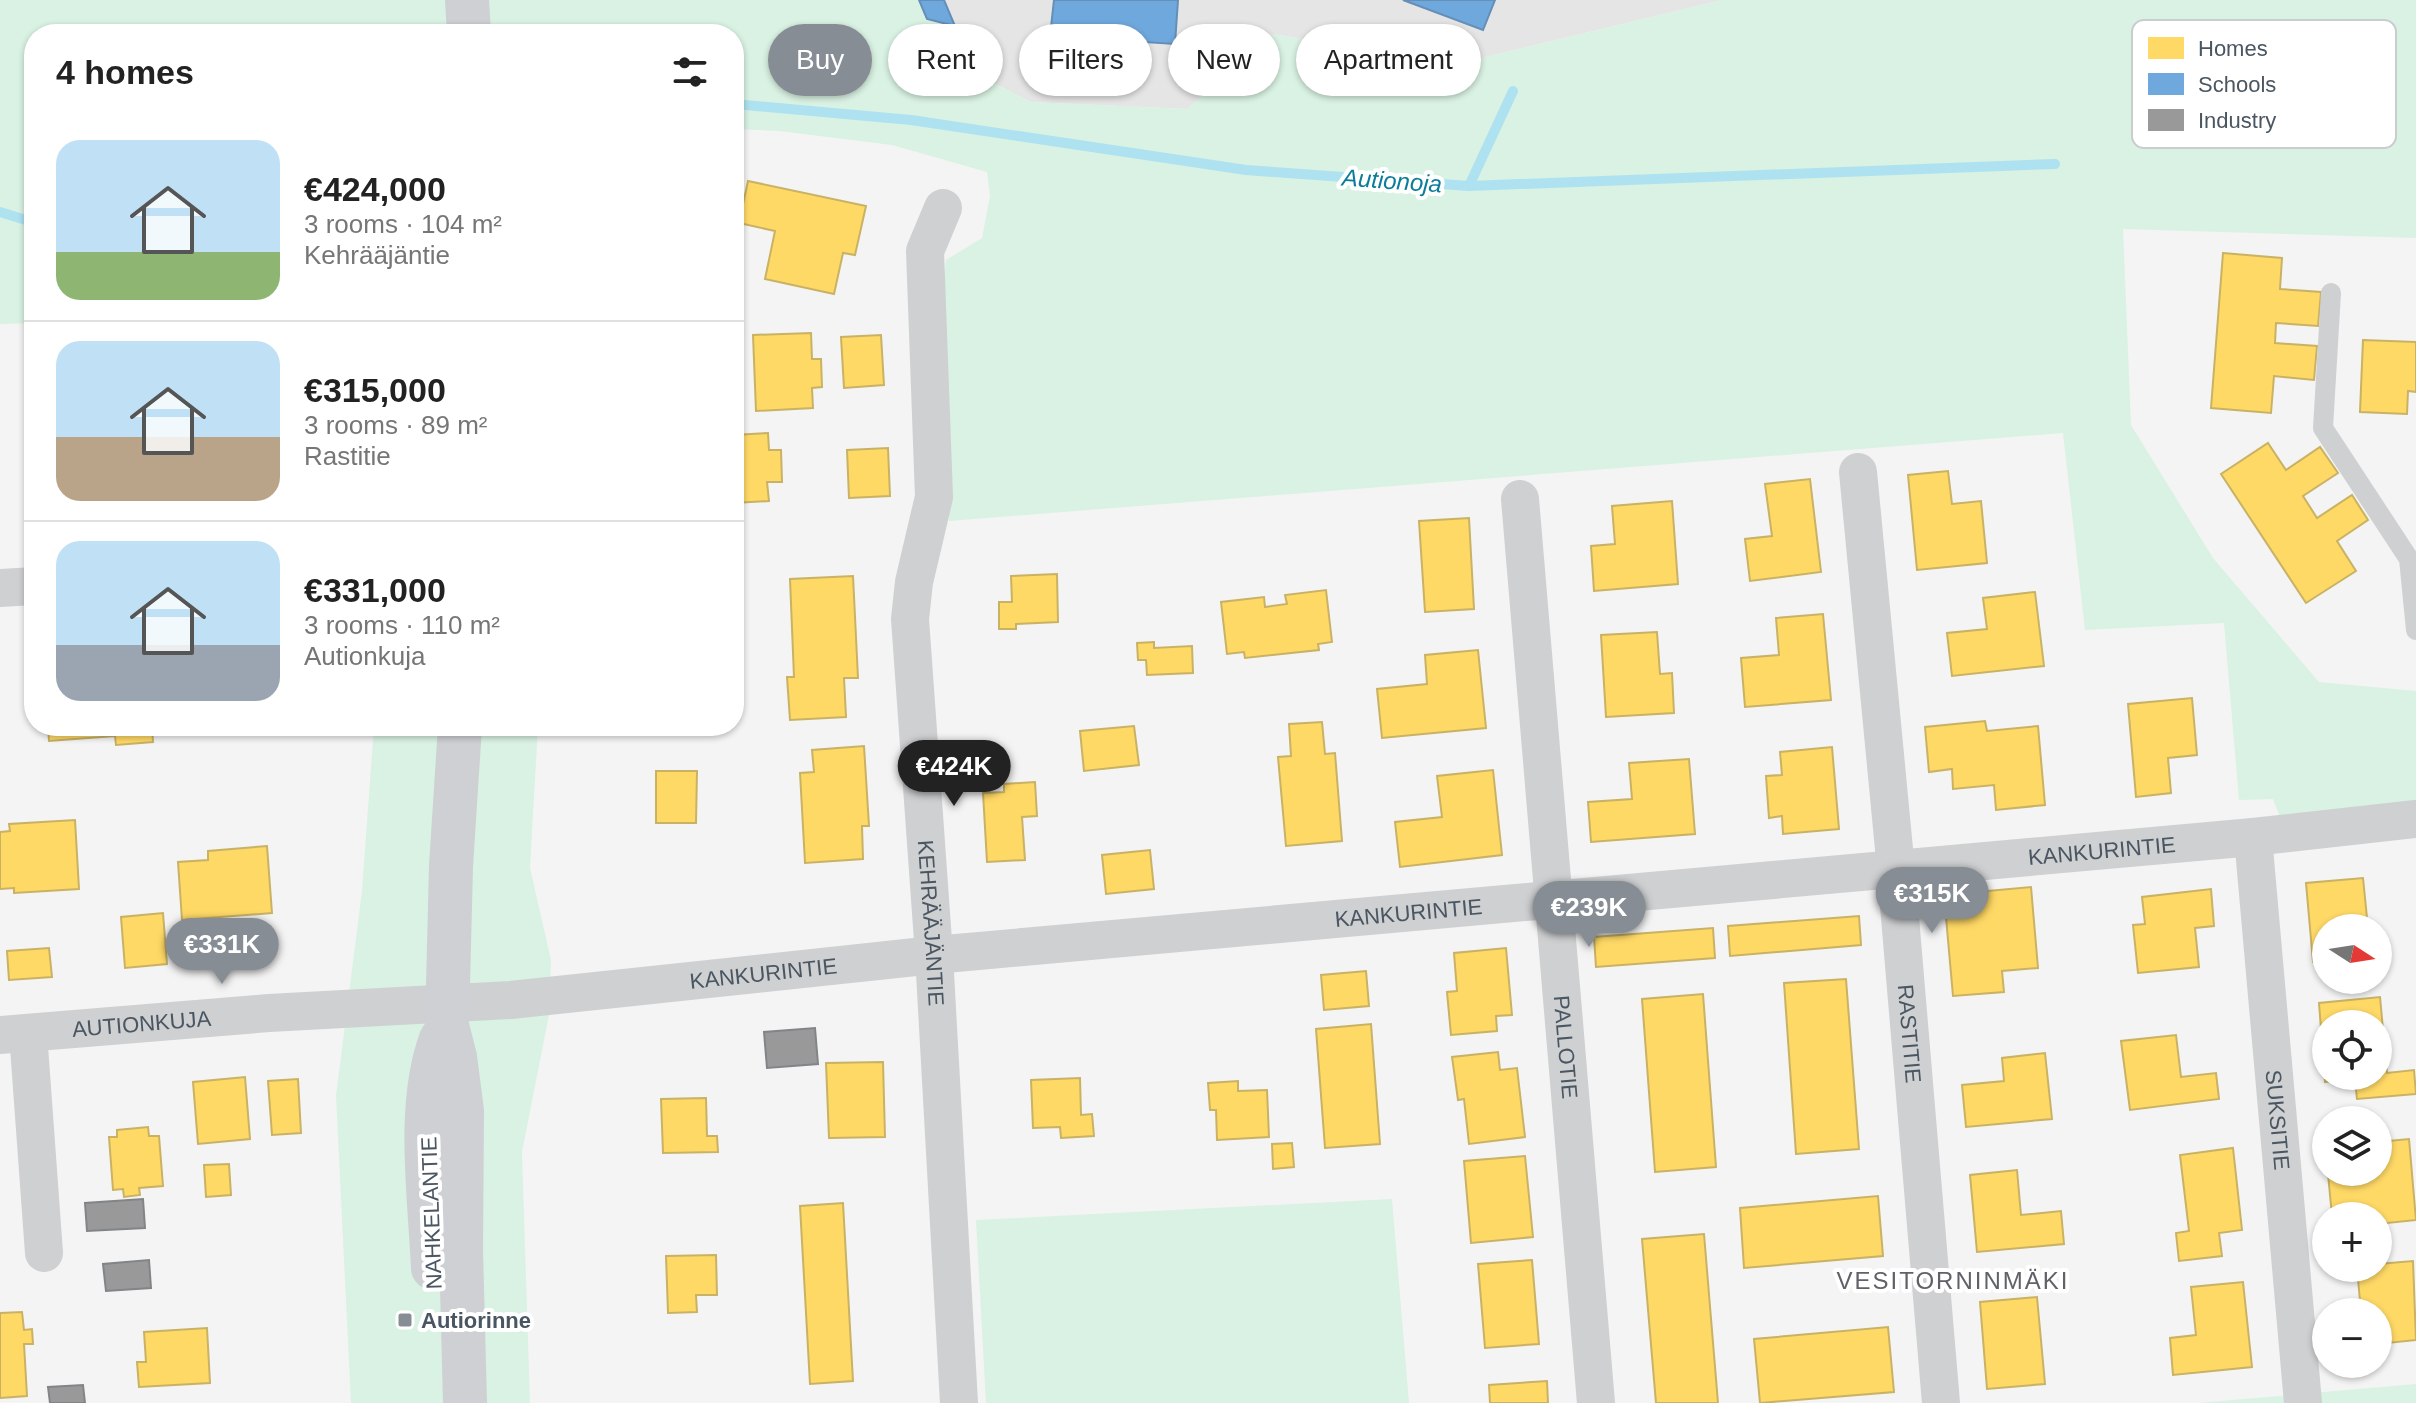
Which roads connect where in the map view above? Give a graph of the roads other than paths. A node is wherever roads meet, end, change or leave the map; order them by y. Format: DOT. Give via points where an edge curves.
graph roads {
  1 [pos="467,0"];
  2 [pos="468,24"];
  3 [pos="943,208"];
  4 [pos="2331,293"];
  5 [pos="1858,472"];
  6 [pos="1520,499"];
  7 [pos="24,587"];
  8 [pos="0,588"];
  9 [pos="2416,630"];
  10 [pos="459,736"];
  11 [pos="2416,819"];
  12 [pos="2253,837"];
  13 [pos="1896,870"];
  14 [pos="1554,901"];
  15 [pos="934,955"];
  16 [pos="447,1015"];
  17 [pos="14,1034"];
  18 [pos="44,1253"];
  19 [pos="438,1403"];
  20 [pos="465,1403"];
  21 [pos="959,1403"];
  22 [pos="1596,1403"];
  23 [pos="1941,1403"];
  24 [pos="2303,1403"];
  1 -- 2 [label="main road"];
  3 -- 15 [label="street, KEHRÄÄJÄNTIE" via="925,251 934,497 910,619"];
  4 -- 9 [label="lane" via="2323,428 2409,559"];
  5 -- 13 [label="street, RASTITIE"];
  6 -- 14 [label="street, PALLOTIE"];
  7 -- 8 [label="street"];
  10 -- 16 [label="main road, NAHKELANTIE"];
  11 -- 12 [label="street, KANKURINTIE"];
  12 -- 13 [label="street, KANKURINTIE"];
  12 -- 24 [label="street, SUKSITIE"];
  13 -- 14 [label="street, KANKURINTIE"];
  13 -- 23 [label="street, RASTITIE"];
  14 -- 15 [label="street, KANKURINTIE"];
  14 -- 22 [label="street, PALLOTIE"];
  15 -- 16 [label="street, KANKURINTIE" via="511,1000"];
  15 -- 21 [label="street, KEHRÄÄJÄNTIE"];
  16 -- 17 [label="street, AUTIONKUJA" via="269,1013"];
  16 -- 19 [label="main road, NAHKELANTIE" via="427,1110"];
  16 -- 20 [label="main road, NAHKELANTIE" via="462,1111"];
  17 -- 18 [label="street, AUTIONKUJA"];
}
